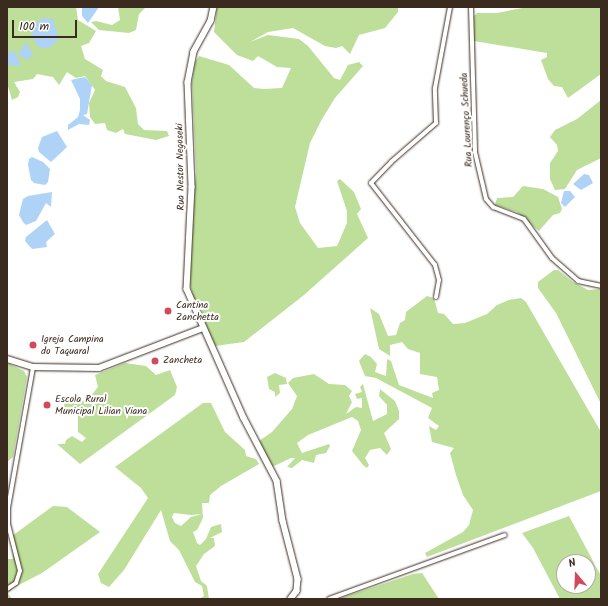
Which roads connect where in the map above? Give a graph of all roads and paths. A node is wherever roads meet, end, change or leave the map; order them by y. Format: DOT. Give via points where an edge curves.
graph roads {
  1 [pos="214,7"];
  2 [pos="450,7"];
  3 [pos="470,7"];
  4 [pos="601,286"];
  5 [pos="436,297"];
  6 [pos="203,328"];
  7 [pos="7,359"];
  8 [pos="32,367"];
  9 [pos="505,535"];
  10 [pos="7,588"];
  11 [pos="292,599"];
  12 [pos="328,599"];
  1 -- 6 [label="street, Rua Nestor Negoseki" via="209,26 194,52 188,86 192,187 186,277 190,301"];
  2 -- 5 [label="street" via="435,88 436,123 371,183 435,265 439,280"];
  3 -- 4 [label="street, Rua Lourenço Schueda" via="475,152 486,199 493,207 524,219 552,258 578,281"];
  6 -- 8 [label="street" via="106,366"];
  6 -- 11 [label="street, Rua Nestor Negoseki" via="244,418 277,482 283,521 298,579 297,590"];
  7 -- 8 [label="street"];
  8 -- 10 [label="street" via="8,508 8,524 20,571 16,583"];
  9 -- 12 [label="street"];
}
